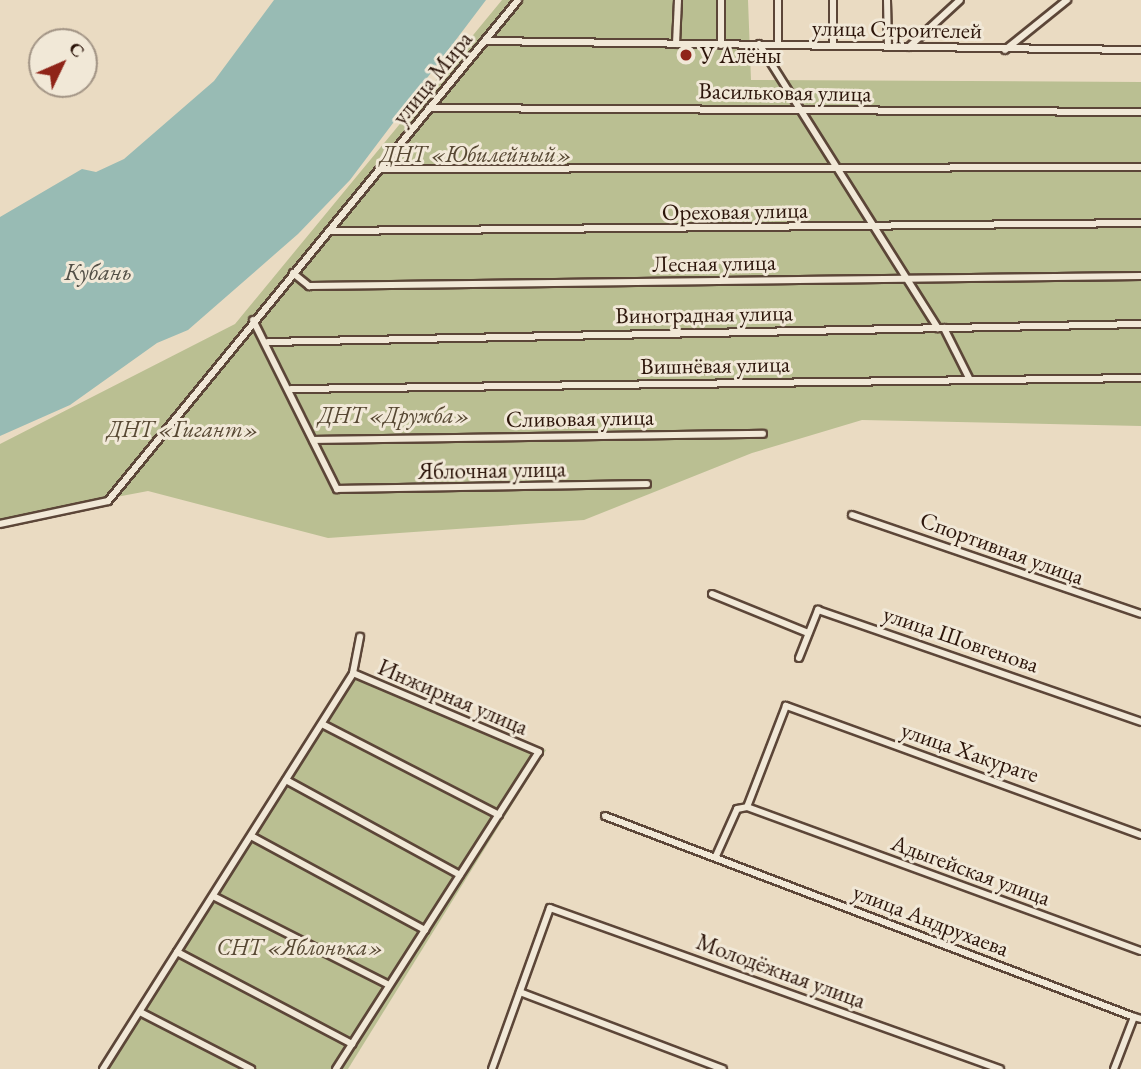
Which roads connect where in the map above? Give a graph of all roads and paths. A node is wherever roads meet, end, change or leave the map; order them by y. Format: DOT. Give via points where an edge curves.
graph roads {
  1 [pos="518,0"];
  2 [pos="678,0"];
  3 [pos="721,0"];
  4 [pos="778,0"];
  5 [pos="833,0"];
  6 [pos="887,0"];
  7 [pos="960,0"];
  8 [pos="1068,0"];
  9 [pos="485,41"];
  10 [pos="676,44"];
  11 [pos="759,44"];
  12 [pos="778,44"];
  13 [pos="832,44"];
  14 [pos="721,45"];
  15 [pos="888,47"];
  16 [pos="909,47"];
  17 [pos="1005,50"];
  18 [pos="1141,50"];
  19 [pos="429,108"];
  20 [pos="798,110"];
  21 [pos="1141,112"];
  22 [pos="1141,167"];
  23 [pos="382,169"];
  24 [pos="836,169"];
  25 [pos="1141,223"];
  26 [pos="874,226"];
  27 [pos="329,231"];
  28 [pos="293,273"];
  29 [pos="1141,276"];
  30 [pos="906,278"];
  31 [pos="253,320"];
  32 [pos="1141,324"];
  33 [pos="941,328"];
  34 [pos="268,342"];
  35 [pos="969,378"];
  36 [pos="1141,378"];
  37 [pos="290,389"];
  38 [pos="763,434"];
  39 [pos="313,439"];
  40 [pos="647,484"];
  41 [pos="852,515"];
  42 [pos="0,524"];
  43 [pos="712,594"];
  44 [pos="1141,614"];
  45 [pos="808,633"];
  46 [pos="360,637"];
  47 [pos="799,658"];
  48 [pos="353,673"];
  49 [pos="1141,722"];
  50 [pos="322,724"];
  51 [pos="286,780"];
  52 [pos="747,807"];
  53 [pos="499,815"];
  54 [pos="606,816"];
  55 [pos="1141,835"];
  56 [pos="251,836"];
  57 [pos="716,856"];
  58 [pos="460,875"];
  59 [pos="213,896"];
  60 [pos="425,930"];
  61 [pos="1141,951"];
  62 [pos="177,952"];
  63 [pos="389,985"];
  64 [pos="520,992"];
  65 [pos="140,1012"];
  66 [pos="1138,1018"];
  67 [pos="352,1044"];
  68 [pos="103,1069"];
  69 [pos="251,1069"];
  70 [pos="336,1069"];
  71 [pos="492,1069"];
  72 [pos="723,1069"];
  73 [pos="1000,1069"];
  74 [pos="1114,1069"];
  1 -- 9 [label="street, улица Мира"];
  2 -- 10 [label="street"];
  3 -- 14 [label="street"];
  4 -- 12 [label="street"];
  5 -- 13 [label="street"];
  6 -- 15 [label="street"];
  7 -- 16 [label="street"];
  8 -- 17 [label="street"];
  9 -- 10 [label="street, улица Строителей"];
  9 -- 19 [label="street, улица Мира"];
  10 -- 14 [label="street, улица Строителей"];
  11 -- 12 [label="street, улица Строителей"];
  11 -- 14 [label="street, улица Строителей"];
  11 -- 20 [label="street"];
  12 -- 13 [label="street, улица Строителей"];
  13 -- 15 [label="street, улица Строителей"];
  15 -- 16 [label="street, улица Строителей"];
  16 -- 17 [label="street, улица Строителей"];
  17 -- 18 [label="street, улица Строителей"];
  19 -- 20 [label="street, Васильковая улица"];
  19 -- 23 [label="street, улица Мира"];
  20 -- 21 [label="street, Васильковая улица"];
  20 -- 24 [label="street"];
  22 -- 24 [label="street"];
  23 -- 24 [label="street"];
  23 -- 27 [label="street, улица Мира"];
  24 -- 26 [label="street"];
  25 -- 26 [label="street, Ореховая улица"];
  26 -- 27 [label="street, Ореховая улица"];
  26 -- 30 [label="street"];
  27 -- 28 [label="street, улица Мира"];
  28 -- 30 [label="street, Лесная улица" via="309,286"];
  28 -- 31 [label="street, улица Мира"];
  29 -- 30 [label="street, Лесная улица"];
  30 -- 33 [label="street"];
  31 -- 34 [label="street"];
  31 -- 42 [label="street, улица Мира" via="107,500"];
  32 -- 33 [label="street, Виноградная улица"];
  33 -- 34 [label="street, Виноградная улица"];
  33 -- 35 [label="street"];
  34 -- 37 [label="street"];
  35 -- 36 [label="street, Вишнёвая улица"];
  35 -- 37 [label="street, Вишнёвая улица"];
  37 -- 39 [label="street"];
  38 -- 39 [label="street, Сливовая улица"];
  39 -- 40 [label="street, Яблочная улица" via="337,489"];
  41 -- 44 [label="street, Спортивная улица"];
  43 -- 45 [label="street"];
  45 -- 47 [label="street, улица Шовгенова"];
  45 -- 49 [label="street, улица Шовгенова" via="817,610"];
  46 -- 48 [label="street"];
  48 -- 50 [label="street"];
  48 -- 53 [label="street, Инжирная улица" via="540,752"];
  50 -- 51 [label="street"];
  50 -- 53 [label="street"];
  51 -- 56 [label="street"];
  51 -- 58 [label="street"];
  52 -- 55 [label="street, улица Хакурате" via="786,706"];
  52 -- 57 [label="street" via="737,809"];
  52 -- 61 [label="street, Адыгейская улица"];
  53 -- 58 [label="street"];
  54 -- 57 [label="street, улица Андрухаева"];
  56 -- 59 [label="street"];
  56 -- 60 [label="street"];
  57 -- 66 [label="street, улица Андрухаева"];
  58 -- 60 [label="street"];
  59 -- 62 [label="street"];
  59 -- 63 [label="street"];
  60 -- 63 [label="street"];
  62 -- 65 [label="street"];
  62 -- 67 [label="street"];
  63 -- 67 [label="street"];
  64 -- 71 [label="street"];
  64 -- 72 [label="street"];
  64 -- 73 [label="street, Молодёжная улица" via="550,908"];
  65 -- 68 [label="street"];
  65 -- 69 [label="street"];
  66 -- 74 [label="street"];
  67 -- 70 [label="street"];
}
